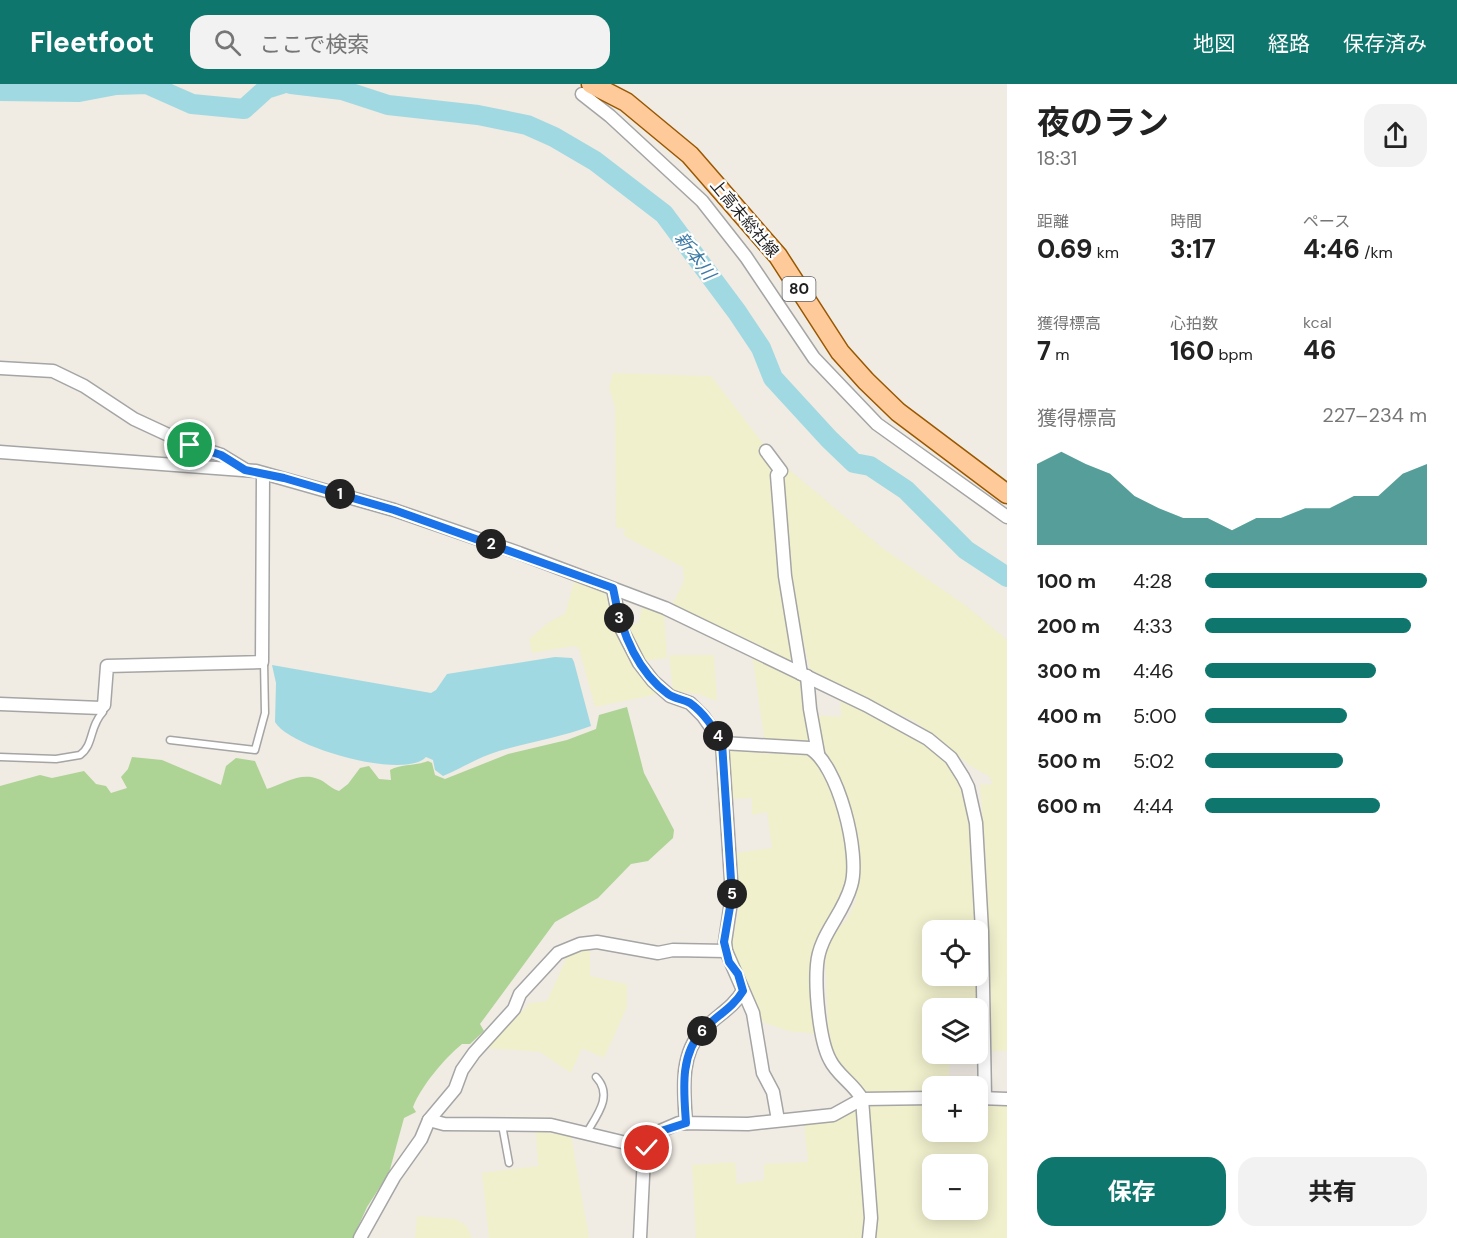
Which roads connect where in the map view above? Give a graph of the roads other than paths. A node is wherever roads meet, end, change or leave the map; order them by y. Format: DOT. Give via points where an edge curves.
graph roads {
  1 [pos="587,89"];
  2 [pos="0,368"];
  3 [pos="766,451"];
  4 [pos="0,452"];
  5 [pos="245,470"];
  6 [pos="263,475"];
  7 [pos="1007,494"];
  8 [pos="1007,517"];
  9 [pos="613,588"];
  10 [pos="264,662"];
  11 [pos="804,675"];
  12 [pos="0,704"];
  13 [pos="101,708"];
  14 [pos="170,740"];
  15 [pos="722,743"];
  16 [pos="819,753"];
  17 [pos="0,757"];
  18 [pos="726,951"];
  19 [pos="743,991"];
  20 [pos="984,1076"];
  21 [pos="596,1077"];
  22 [pos="922,1098"];
  23 [pos="988,1098"];
  24 [pos="861,1099"];
  25 [pos="1007,1099"];
  26 [pos="429,1120"];
  27 [pos="778,1120"];
  28 [pos="686,1123"];
  29 [pos="502,1124"];
  30 [pos="587,1132"];
  31 [pos="647,1148"];
  32 [pos="509,1163"];
  33 [pos="360,1238"];
  34 [pos="640,1238"];
  35 [pos="869,1238"];
  1 -- 7 [label="main road, 上高末総社線 / 80" via="626,102 690,155 773,250 840,352 866,381 898,411"];
  1 -- 8 [label="street" via="610,116 702,201 746,257 814,358 870,418"];
  2 -- 5 [label="street" via="53,371 134,419 221,455"];
  3 -- 11 [label="street" via="781,471 777,475 785,576"];
  4 -- 5 [label="street"];
  5 -- 6 [label="street"];
  6 -- 9 [label="street" via="394,510"];
  6 -- 13 [label="street" via="262,662 107,666"];
  9 -- 11 [label="street" via="665,608"];
  9 -- 15 [label="street" via="621,628 639,663 670,696 690,703 704,716"];
  10 -- 14 [label="lane" via="265,713 255,750"];
  11 -- 16 [label="street"];
  11 -- 20 [label="street" via="928,739 951,758 968,788 979,848"];
  12 -- 13 [label="street"];
  13 -- 17 [label="lane" via="103,712 92,727 90,743 80,755 56,759"];
  15 -- 16 [label="street" via="809,748"];
  15 -- 18 [label="street" via="732,895"];
  16 -- 24 [label="street" via="827,764 847,820 852,851 852,884 821,944 817,966 823,1041 830,1061"];
  18 -- 19 [label="street"];
  18 -- 26 [label="street" via="658,953 597,942 558,953 474,1053 455,1089"];
  19 -- 27 [label="street" via="753,1013 763,1073 773,1092"];
  19 -- 28 [label="street" via="736,1004 703,1030 689,1053 685,1064"];
  21 -- 30 [label="lane" via="603,1085 604,1098"];
  22 -- 24 [label="street"];
  23 -- 25 [label="street"];
  24 -- 27 [label="street" via="832,1115"];
  24 -- 35 [label="street" via="871,1218"];
  26 -- 29 [label="street" via="444,1124"];
  26 -- 33 [label="street"];
  27 -- 28 [label="street" via="748,1124"];
  28 -- 31 [label="street" via="658,1132"];
  29 -- 30 [label="street" via="551,1125"];
  29 -- 32 [label="lane"];
  30 -- 31 [label="street"];
  31 -- 34 [label="street"];
}
